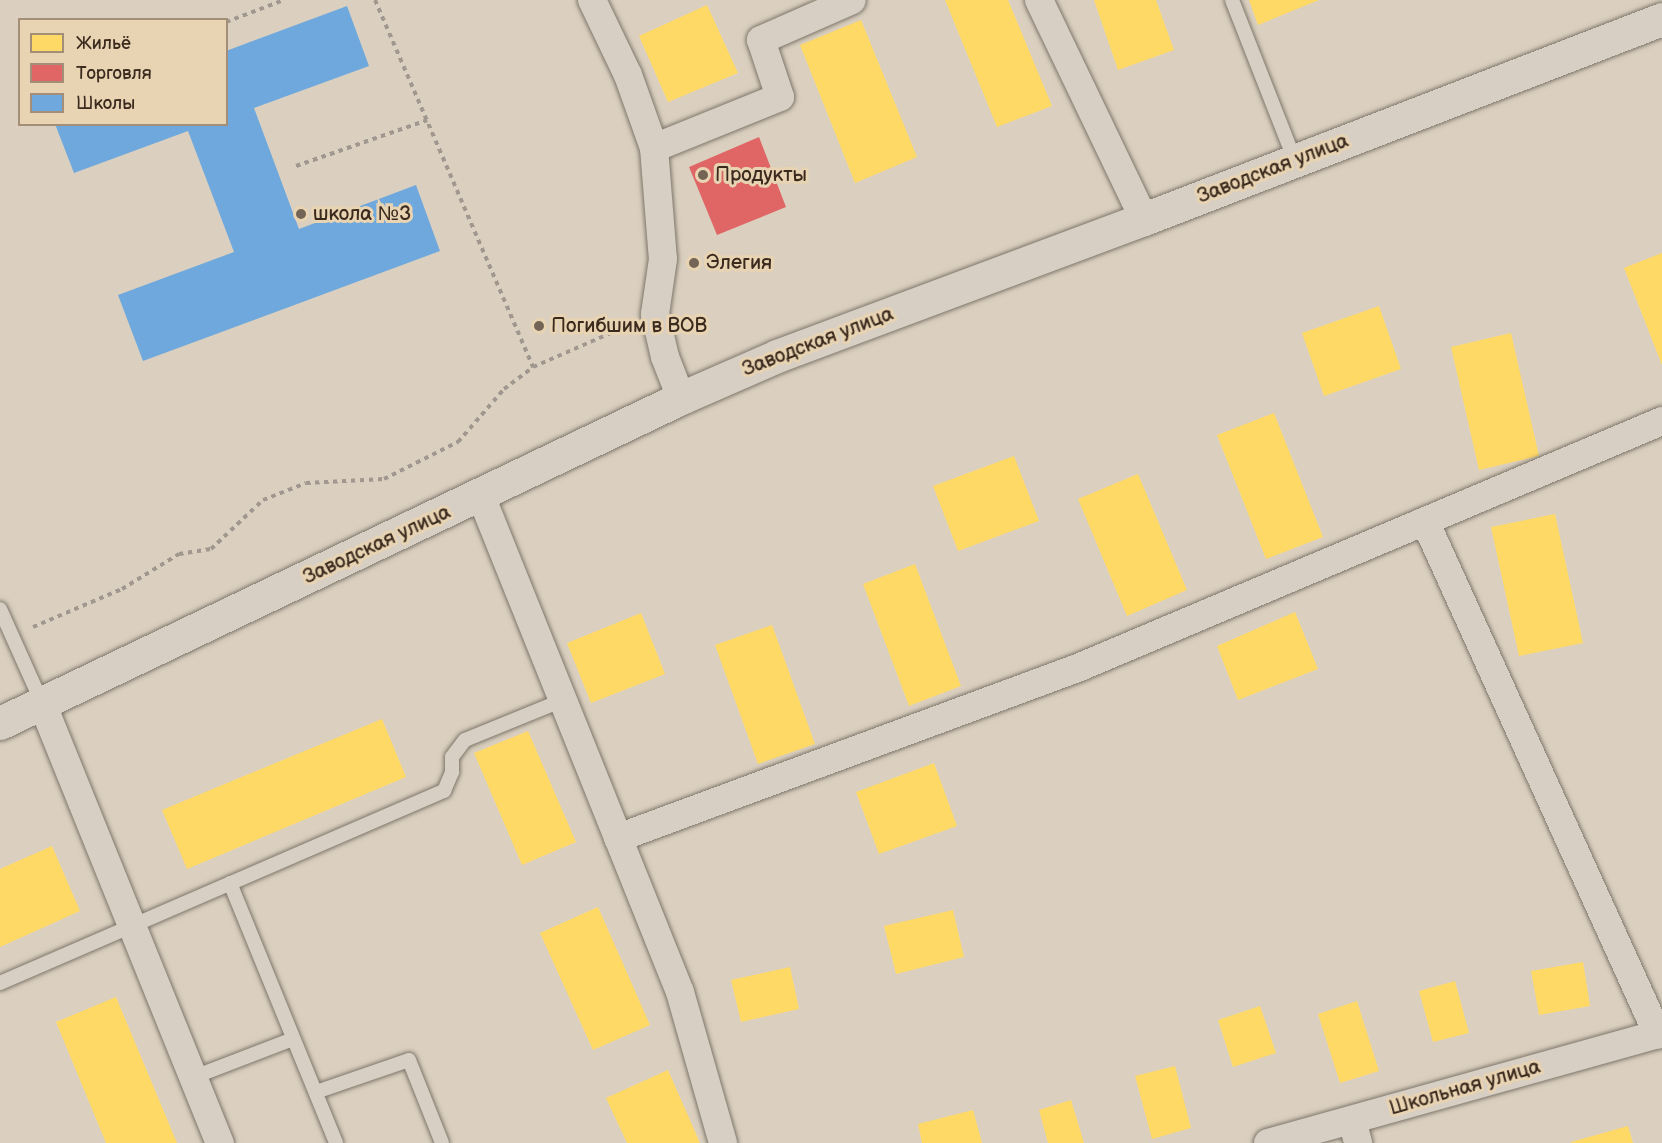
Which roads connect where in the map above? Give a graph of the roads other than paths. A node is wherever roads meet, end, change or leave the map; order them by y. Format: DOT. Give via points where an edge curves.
graph roads {
  1 [pos="592,0"];
  2 [pos="852,0"];
  3 [pos="1039,0"];
  4 [pos="1232,0"];
  5 [pos="1662,19"];
  6 [pos="654,148"];
  7 [pos="1295,161"];
  8 [pos="1144,219"];
  9 [pos="681,398"];
  10 [pos="1662,421"];
  11 [pos="481,496"];
  12 [pos="1425,521"];
  13 [pos="0,609"];
  14 [pos="563,700"];
  15 [pos="42,704"];
  16 [pos="0,723"];
  17 [pos="618,838"];
  18 [pos="230,883"];
  19 [pos="132,925"];
  20 [pos="0,983"];
  21 [pos="1660,1034"];
  22 [pos="293,1039"];
  23 [pos="194,1077"];
  24 [pos="316,1092"];
  25 [pos="1355,1131"];
  26 [pos="220,1143"];
  27 [pos="336,1143"];
  28 [pos="442,1143"];
  29 [pos="723,1143"];
  30 [pos="1268,1143"];
  1 -- 6 [label="street" via="628,75"];
  2 -- 6 [label="street" via="761,40 780,97"];
  3 -- 8 [label="street"];
  4 -- 7 [label="lane"];
  5 -- 7 [label="main road, Заводская улица"];
  6 -- 9 [label="street" via="663,259 656,315 665,357"];
  7 -- 8 [label="main road, Заводская улица"];
  8 -- 9 [label="main road, Заводская улица" via="777,356"];
  9 -- 11 [label="main road, Заводская улица"];
  10 -- 12 [label="street"];
  11 -- 14 [label="street"];
  11 -- 15 [label="main road, Заводская улица"];
  12 -- 17 [label="street" via="1080,667"];
  12 -- 21 [label="street"];
  13 -- 15 [label="lane"];
  14 -- 17 [label="street"];
  14 -- 18 [label="lane" via="465,740 452,757 452,772 444,791"];
  15 -- 16 [label="main road, Заводская улица"];
  15 -- 19 [label="street"];
  17 -- 29 [label="street" via="680,992"];
  18 -- 19 [label="lane"];
  18 -- 22 [label="lane"];
  19 -- 20 [label="lane"];
  19 -- 23 [label="street"];
  21 -- 25 [label="street, Школьная улица"];
  22 -- 23 [label="lane"];
  22 -- 24 [label="lane"];
  23 -- 26 [label="street"];
  24 -- 27 [label="lane"];
  24 -- 28 [label="lane" via="409,1060"];
  25 -- 30 [label="street, Школьная улица"];
}
